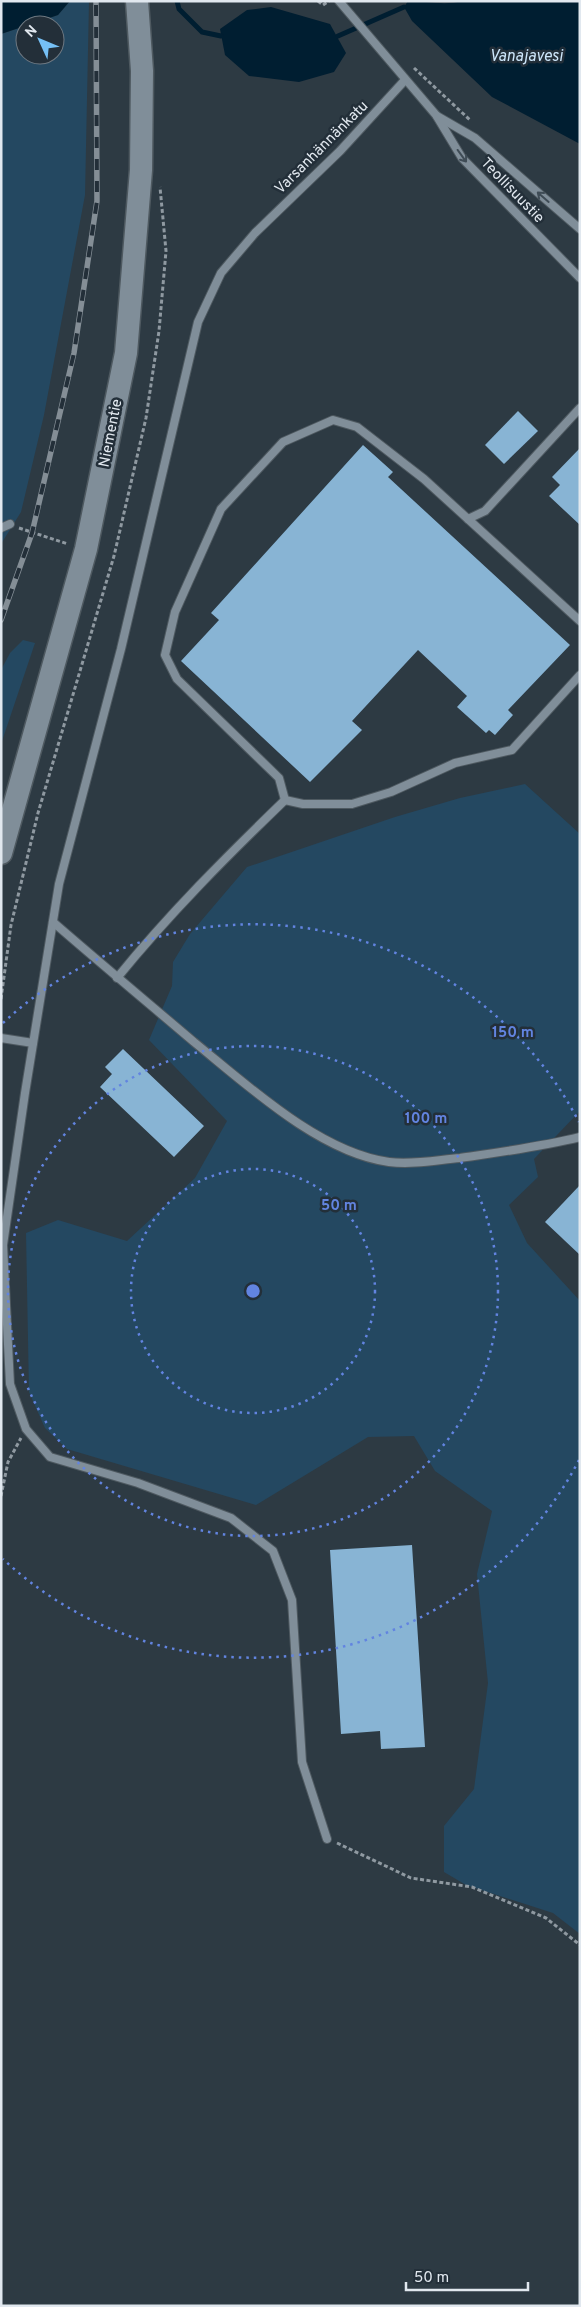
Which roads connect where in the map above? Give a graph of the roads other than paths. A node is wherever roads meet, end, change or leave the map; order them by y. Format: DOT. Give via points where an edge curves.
graph roads {
  1 [pos="137,1"];
  2 [pos="339,1"];
  3 [pos="406,80"];
  4 [pos="436,115"];
  5 [pos="580,229"];
  6 [pos="580,278"];
  7 [pos="580,408"];
  8 [pos="468,519"];
  9 [pos="10,524"];
  10 [pos="1,528"];
  11 [pos="580,621"];
  12 [pos="580,675"];
  13 [pos="285,800"];
  14 [pos="1,853"];
  15 [pos="53,922"];
  16 [pos="117,978"];
  17 [pos="1,1038"];
  18 [pos="33,1043"];
  19 [pos="580,1137"];
  20 [pos="327,1839"];
  1 -- 14 [label="main road, Niementie" via="142,71 141,170 126,353 86,549"];
  2 -- 3 [label="lane, Teollisuustie"];
  3 -- 4 [label="lane, Teollisuustie"];
  3 -- 15 [label="lane, Varsanhännänkatu" via="221,273 198,322 121,648 59,884"];
  5 -- 4 [label="lane, Teollisuustie, one-way" via="475,138"];
  4 -- 6 [label="lane, Teollisuustie, one-way" via="462,158"];
  7 -- 8 [label="lane" via="485,511"];
  8 -- 11 [label="lane"];
  8 -- 13 [label="lane" via="424,479 357,427 333,420 283,442 221,509 175,612 165,655 177,679 279,778"];
  9 -- 10 [label="lane"];
  12 -- 13 [label="lane" via="512,750 455,763 391,792 352,804 303,804"];
  13 -- 16 [label="lane" via="220,862"];
  15 -- 16 [label="lane"];
  15 -- 18 [label="lane, Varsanhännänkatu"];
  16 -- 19 [label="lane" via="280,1110 330,1143 359,1155 388,1162 417,1163 532,1149"];
  17 -- 18 [label="lane"];
  18 -- 20 [label="lane, Varsanhännänkatu" via="3,1244 10,1384 26,1429 50,1457 138,1483 231,1518 273,1551 292,1600 302,1762"];
}
